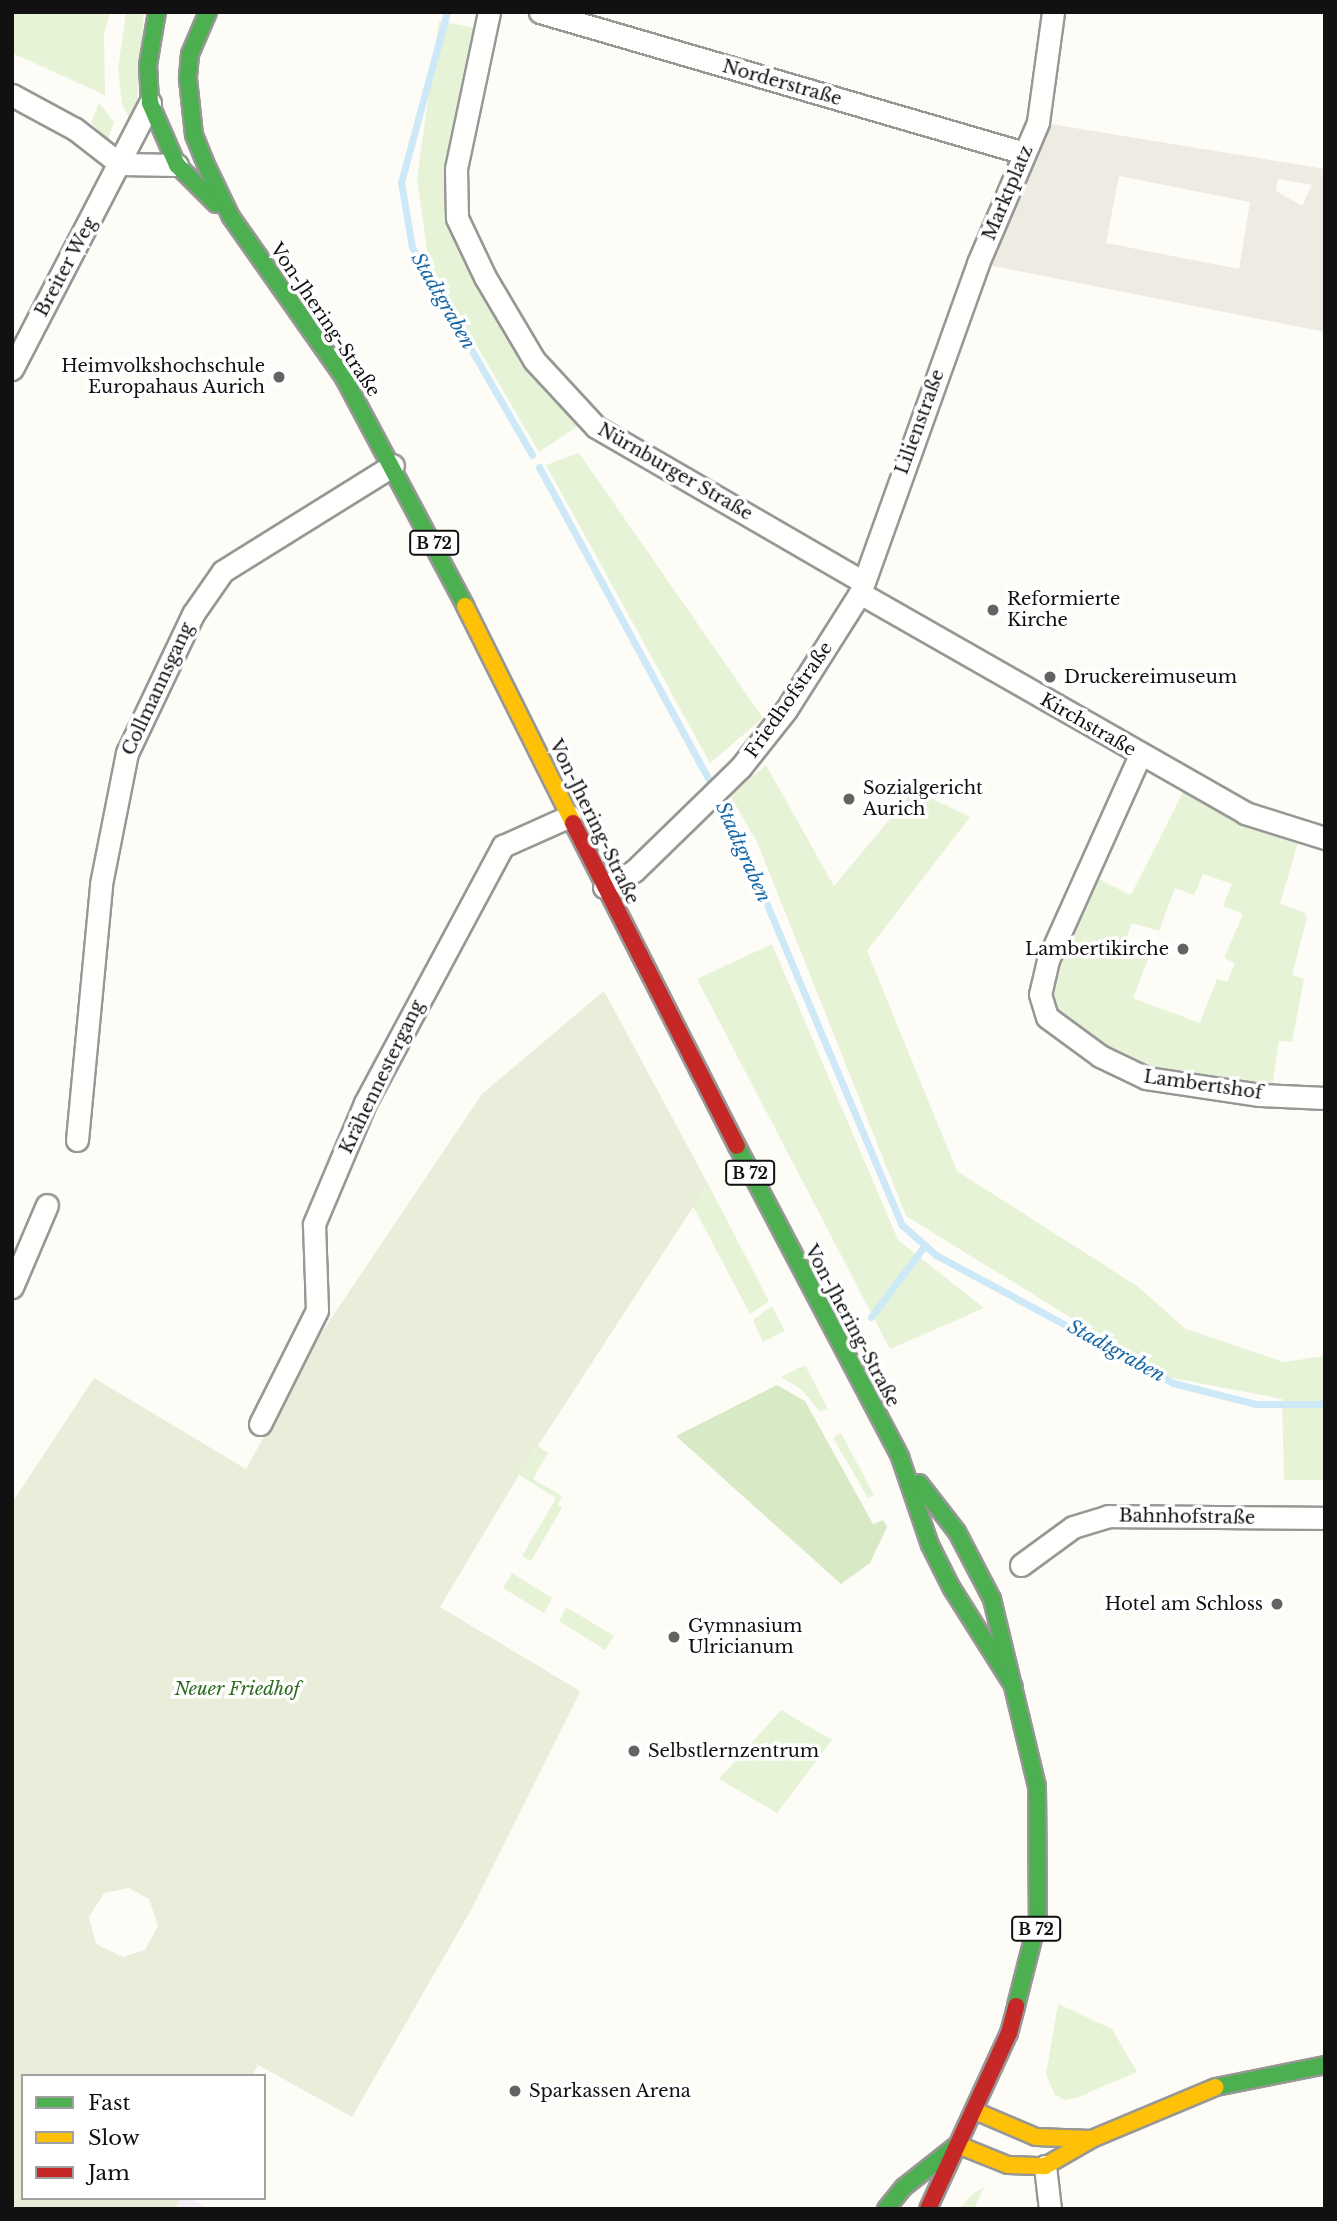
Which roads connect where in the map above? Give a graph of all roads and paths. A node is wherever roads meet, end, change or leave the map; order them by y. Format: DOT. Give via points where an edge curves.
graph roads {
  1 [pos="157,12"];
  2 [pos="208,12"];
  3 [pos="489,12"];
  4 [pos="540,12"];
  5 [pos="1054,12"];
  6 [pos="12,95"];
  7 [pos="150,103"];
  8 [pos="1024,153"];
  9 [pos="120,164"];
  10 [pos="177,165"];
  11 [pos="231,217"];
  12 [pos="978,263"];
  13 [pos="12,369"];
  14 [pos="393,465"];
  15 [pos="861,587"];
  16 [pos="1140,755"];
  17 [pos="570,816"];
  18 [pos="1325,838"];
  19 [pos="604,887"];
  20 [pos="1325,1098"];
  21 [pos="77,1140"];
  22 [pos="47,1205"];
  23 [pos="13,1284"];
  24 [pos="260,1424"];
  25 [pos="900,1457"];
  26 [pos="1325,1518"];
  27 [pos="1021,1565"];
  28 [pos="1014,1687"];
  29 [pos="1325,2065"];
  30 [pos="975,2111"];
  31 [pos="1092,2139"];
  32 [pos="958,2145"];
  33 [pos="1045,2166"];
  34 [pos="886,2209"];
  35 [pos="928,2209"];
  36 [pos="1050,2209"];
  1 -- 7 [label="main road, Von-Jhering-Straße / B 72" via="148,65"];
  2 -- 11 [label="main road, Von-Jhering-Straße / B 72" via="190,54 189,105 194,135"];
  3 -- 15 [label="street, Nürnburger Straße" via="456,169 457,218 485,277 534,360 596,427"];
  4 -- 8 [label="street, Norderstraße"];
  5 -- 8 [label="street, Marktplatz" via="1038,122"];
  6 -- 9 [label="street" via="75,129"];
  7 -- 9 [label="street, Breiter Weg"];
  7 -- 10 [label="main road, Von-Jhering-Straße / B 72"];
  8 -- 12 [label="street, Marktplatz"];
  9 -- 10 [label="street"];
  9 -- 13 [label="street, Breiter Weg"];
  10 -- 11 [label="main road, Von-Jhering-Straße / B 72"];
  11 -- 14 [label="main road, Von-Jhering-Straße / B 72" via="299,308"];
  12 -- 15 [label="street, Lilienstraße"];
  14 -- 17 [label="main road, Von-Jhering-Straße / B 72"];
  14 -- 21 [label="street, Collmannsgang" via="223,571 193,614 127,753 110,825 88,1000"];
  15 -- 16 [label="street, Kirchstraße"];
  15 -- 19 [label="street, Friedhofstraße" via="786,710 740,768 634,871"];
  16 -- 18 [label="street, Kirchstraße" via="1245,813"];
  16 -- 20 [label="street, Lambertshof" via="1048,960 1041,981 1042,1007 1054,1025 1127,1073 1260,1095"];
  17 -- 19 [label="main road, Von-Jhering-Straße / B 72"];
  17 -- 24 [label="street, Krähennestergang" via="503,846 365,1102 314,1224 317,1310"];
  19 -- 25 [label="main road, Von-Jhering-Straße / B 72"];
  22 -- 23 [label="street"];
  25 -- 28 [label="main road, Von-Jhering-Straße / B 72" via="946,1577"];
  25 -- 28 [label="main road, Von-Jhering-Straße / B 72" via="957,1532 992,1599"];
  26 -- 27 [label="street, Bahnhofstraße" via="1108,1516 1073,1527"];
  28 -- 30 [label="main road, Von-Jhering-Straße / B 72" via="1037,1786 1038,1919 1009,2033"];
  29 -- 31 [label="main road" via="1212,2088"];
  30 -- 31 [label="main road" via="1036,2137"];
  30 -- 32 [label="main road, Von-Jhering-Straße / B 72"];
  31 -- 33 [label="main road"];
  32 -- 33 [label="main road" via="1008,2165"];
  32 -- 34 [label="main road, B 72" via="904,2187"];
  32 -- 35 [label="main road, B 72"];
  33 -- 36 [label="street"];
}
